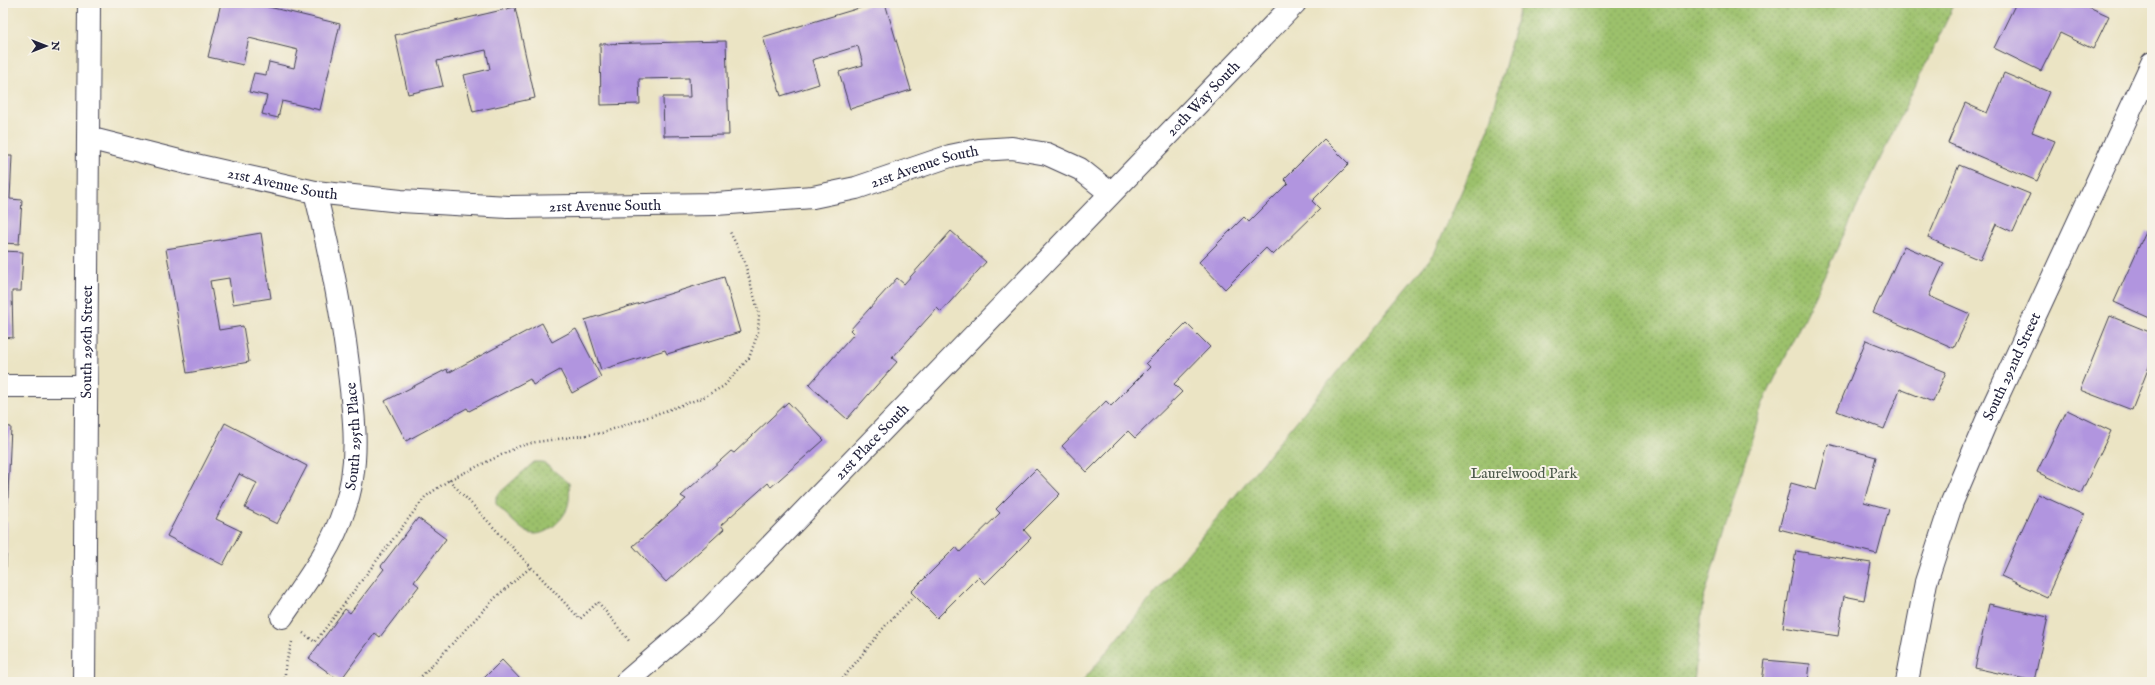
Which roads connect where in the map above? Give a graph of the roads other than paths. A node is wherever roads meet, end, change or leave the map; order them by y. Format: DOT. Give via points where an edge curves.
graph roads {
  1 [pos="89,3"];
  2 [pos="1295,3"];
  3 [pos="2152,63"];
  4 [pos="88,138"];
  5 [pos="315,192"];
  6 [pos="1110,193"];
  7 [pos="3,386"];
  8 [pos="86,386"];
  9 [pos="288,626"];
  10 [pos="84,682"];
  11 [pos="626,682"];
  12 [pos="1907,682"];
  1 -- 4 [label="street, South 296th Street"];
  2 -- 6 [label="street, 20th Way South"];
  3 -- 12 [label="street, South 292nd Street" via="1989,415 1952,502 1926,582"];
  4 -- 5 [label="street, 21st Avenue South"];
  4 -- 8 [label="street, South 296th Street"];
  5 -- 6 [label="street, 21st Avenue South" via="401,201 508,207 647,206 781,200 813,197 856,188 950,156 979,150 1012,148 1047,154 1080,169"];
  5 -- 9 [label="street, South 295th Place" via="329,252 346,350 353,403 354,467 345,510"];
  6 -- 11 [label="street, 21st Place South" via="704,615"];
  7 -- 8 [label="street"];
  8 -- 10 [label="street, South 296th Street"];
}
